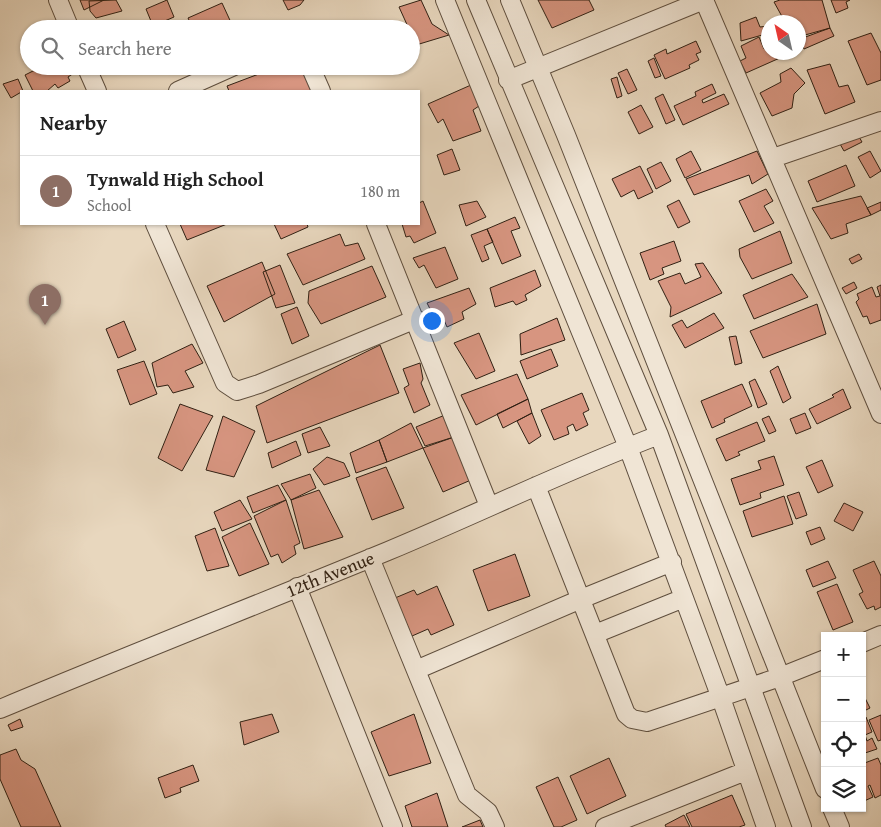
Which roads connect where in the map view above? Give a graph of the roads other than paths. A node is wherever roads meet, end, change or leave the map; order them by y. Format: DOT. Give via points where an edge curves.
graph roads {
  1 [pos="58,0"];
  2 [pos="445,0"];
  3 [pos="476,0"];
  4 [pos="510,0"];
  5 [pos="704,0"];
  6 [pos="66,20"];
  7 [pos="538,68"];
  8 [pos="90,75"];
  9 [pos="214,75"];
  10 [pos="314,75"];
  11 [pos="508,80"];
  12 [pos="97,90"];
  13 [pos="180,90"];
  14 [pos="321,90"];
  15 [pos="881,121"];
  16 [pos="773,158"];
  17 [pos="155,225"];
  18 [pos="376,225"];
  19 [pos="416,319"];
  20 [pos="881,414"];
  21 [pos="659,435"];
  22 [pos="628,447"];
  23 [pos="536,486"];
  24 [pos="489,506"];
  25 [pos="370,558"];
  26 [pos="672,562"];
  27 [pos="297,587"];
  28 [pos="581,598"];
  29 [pos="684,598"];
  30 [pos="595,634"];
  31 [pos="881,635"];
  32 [pos="866,641"];
  33 [pos="821,661"];
  34 [pos="416,670"];
  35 [pos="780,677"];
  36 [pos="750,687"];
  37 [pos="722,698"];
  38 [pos="0,709"];
  39 [pos="746,771"];
  40 [pos="821,779"];
  41 [pos="834,812"];
  42 [pos="393,827"];
  43 [pos="495,827"];
  44 [pos="605,827"];
  45 [pos="766,827"];
  46 [pos="802,827"];
  47 [pos="840,827"];
  1 -- 6 [label="street"];
  2 -- 22 [label="street"];
  3 -- 11 [label="street"];
  4 -- 7 [label="street"];
  5 -- 7 [label="street"];
  5 -- 16 [label="street"];
  7 -- 11 [label="street"];
  7 -- 35 [label="street"];
  8 -- 12 [label="street"];
  9 -- 13 [label="street"];
  10 -- 14 [label="street"];
  11 -- 21 [label="street"];
  15 -- 16 [label="street"];
  16 -- 20 [label="street"];
  17 -- 19 [label="street" via="225,383 237,391"];
  18 -- 19 [label="street"];
  19 -- 24 [label="street"];
  21 -- 22 [label="street, 12th Avenue"];
  21 -- 36 [label="street"];
  22 -- 23 [label="street, 12th Avenue"];
  22 -- 26 [label="street"];
  23 -- 24 [label="street, 12th Avenue"];
  23 -- 28 [label="street"];
  24 -- 25 [label="street, 12th Avenue"];
  25 -- 27 [label="street, 12th Avenue"];
  25 -- 34 [label="street"];
  26 -- 28 [label="street"];
  26 -- 29 [label="street"];
  27 -- 38 [label="street, 12th Avenue"];
  27 -- 42 [label="street"];
  28 -- 30 [label="street"];
  28 -- 34 [label="street"];
  29 -- 30 [label="street"];
  29 -- 37 [label="street"];
  30 -- 37 [label="street" via="626,714 632,719 647,722"];
  31 -- 32 [label="street"];
  33 -- 35 [label="street"];
  34 -- 43 [label="street" via="467,795 488,812"];
  35 -- 36 [label="street"];
  35 -- 40 [label="street"];
  36 -- 37 [label="street"];
  36 -- 46 [label="street"];
  37 -- 39 [label="street"];
  39 -- 44 [label="street"];
  39 -- 45 [label="street"];
  41 -- 47 [label="street"];
}
